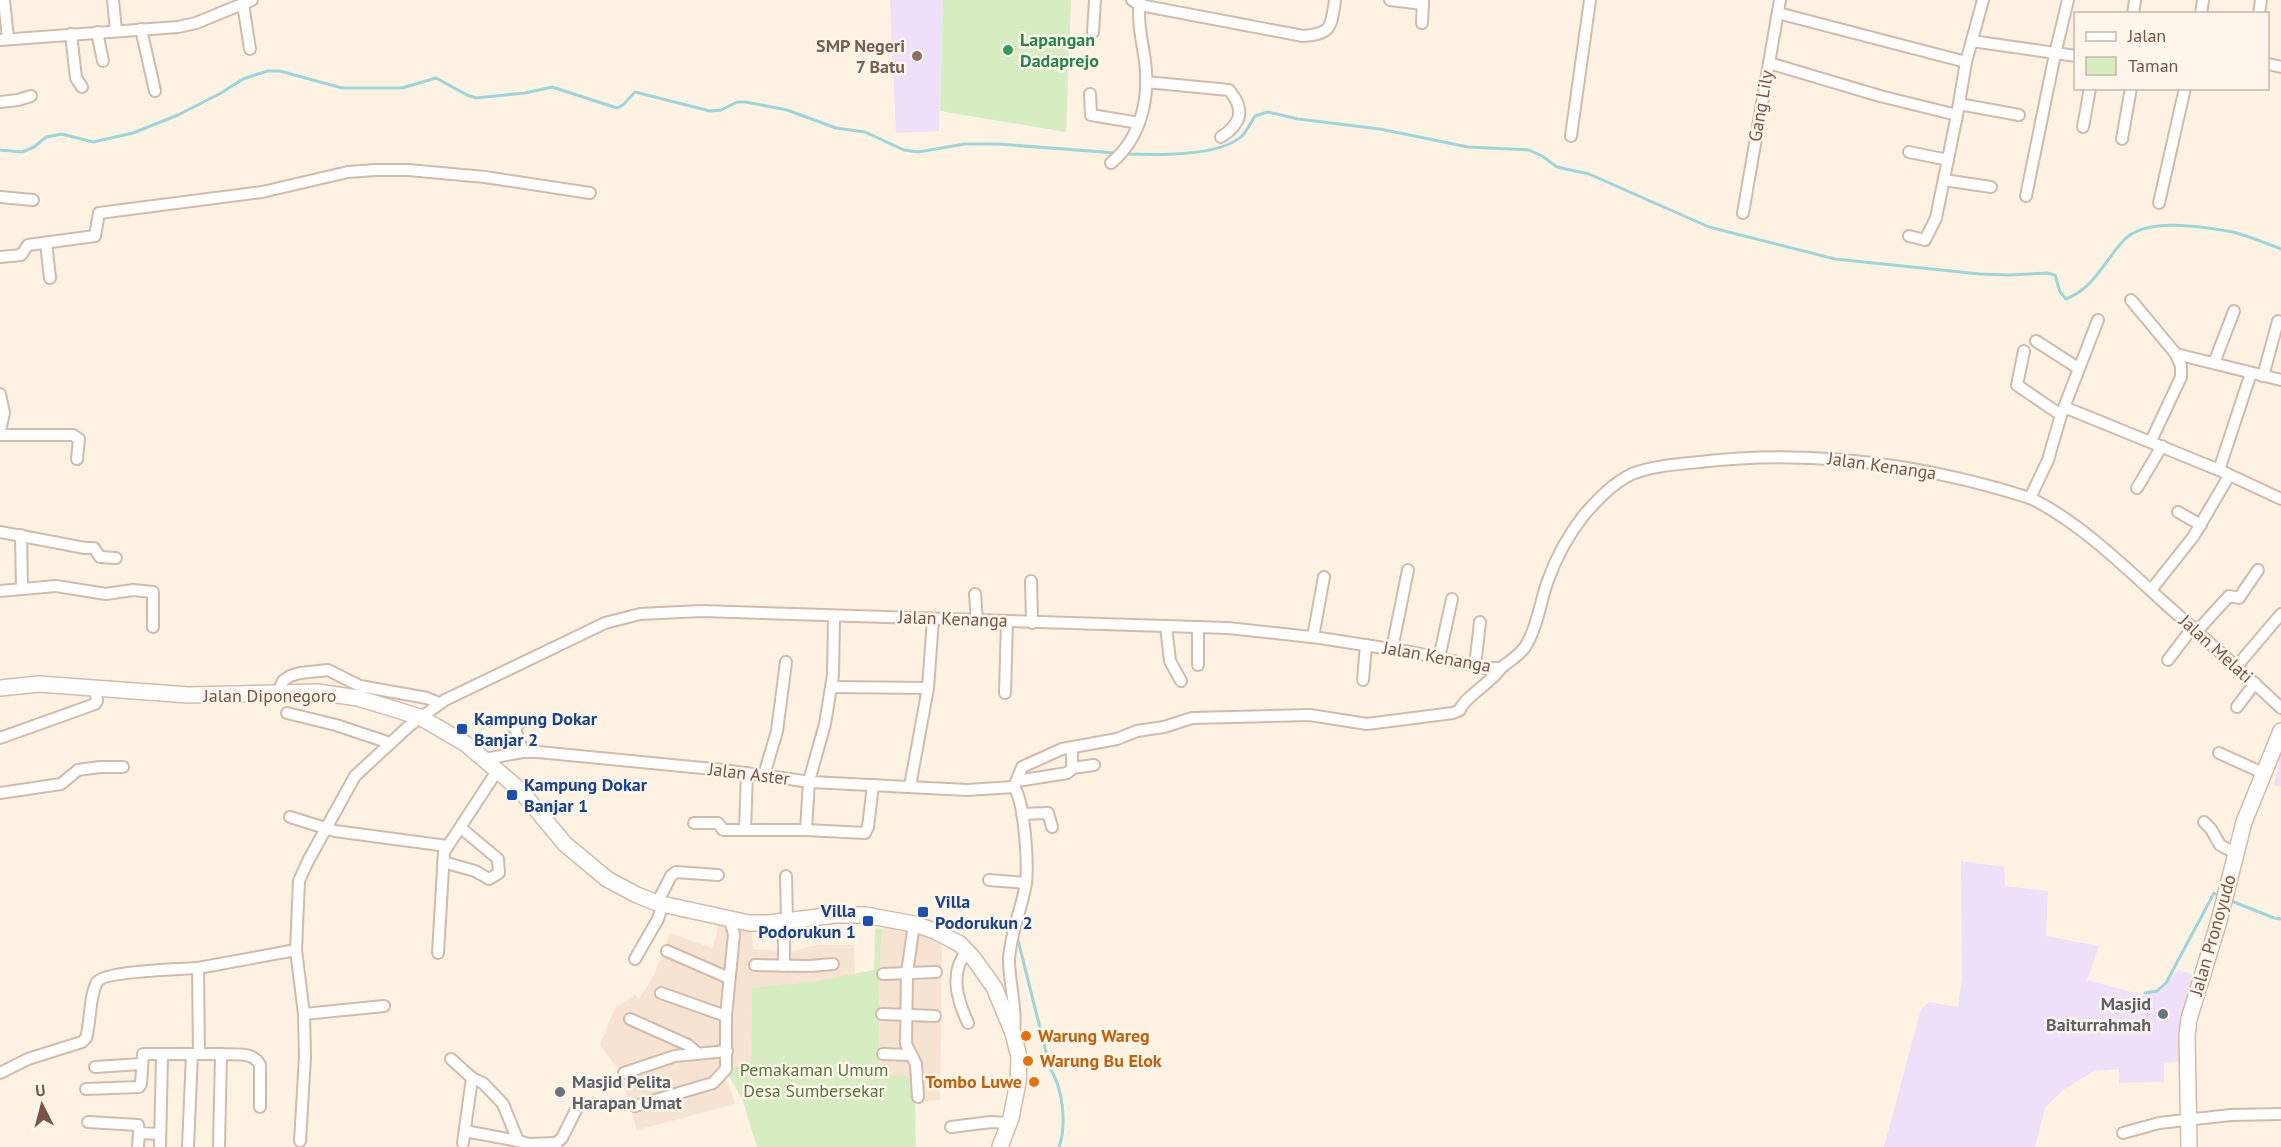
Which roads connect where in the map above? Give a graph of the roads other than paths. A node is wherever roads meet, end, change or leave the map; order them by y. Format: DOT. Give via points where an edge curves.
graph roads {
  1 [pos="4,0"];
  2 [pos="113,0"];
  3 [pos="1095,0"];
  4 [pos="1335,0"];
  5 [pos="1390,0"];
  6 [pos="1590,0"];
  7 [pos="1780,0"];
  8 [pos="1983,0"];
  9 [pos="2068,0"];
  10 [pos="248,2"];
  11 [pos="1137,2"];
  12 [pos="1423,2"];
  13 [pos="1778,13"];
  14 [pos="1422,23"];
  15 [pos="141,29"];
  16 [pos="116,31"];
  17 [pos="97,32"];
  18 [pos="1093,32"];
  19 [pos="71,34"];
  20 [pos="4,39"];
  21 [pos="1972,41"];
  22 [pos="250,49"];
  23 [pos="2055,54"];
  24 [pos="2074,56"];
  25 [pos="103,61"];
  26 [pos="1769,63"];
  27 [pos="1966,63"];
  28 [pos="1146,82"];
  29 [pos="82,87"];
  30 [pos="2090,90"];
  31 [pos="2130,90"];
  32 [pos="2184,90"];
  33 [pos="156,92"];
  34 [pos="1090,94"];
  35 [pos="31,96"];
  36 [pos="0,102"];
  37 [pos="1958,110"];
  38 [pos="2019,115"];
  39 [pos="1139,123"];
  40 [pos="2083,127"];
  41 [pos="1571,136"];
  42 [pos="1221,137"];
  43 [pos="2122,139"];
  44 [pos="1909,152"];
  45 [pos="1114,160"];
  46 [pos="1948,160"];
  47 [pos="1944,180"];
  48 [pos="1991,187"];
  49 [pos="590,193"];
  50 [pos="2026,196"];
  51 [pos="0,197"];
  52 [pos="33,200"];
  53 [pos="2159,203"];
  54 [pos="1743,213"];
  55 [pos="1909,236"];
  56 [pos="46,243"];
  57 [pos="0,257"];
  58 [pos="50,278"];
  59 [pos="2131,300"];
  60 [pos="2234,311"];
  61 [pos="2098,320"];
  62 [pos="2278,321"];
  63 [pos="2036,341"];
  64 [pos="2025,351"];
  65 [pos="2176,354"];
  66 [pos="2214,363"];
  67 [pos="2078,368"];
  68 [pos="2251,374"];
  69 [pos="2263,376"];
  70 [pos="2281,380"];
  71 [pos="0,393"];
  72 [pos="2062,411"];
  73 [pos="0,430"];
  74 [pos="0,435"];
  75 [pos="2151,441"];
  76 [pos="2162,446"];
  77 [pos="77,459"];
  78 [pos="2224,473"];
  79 [pos="2137,488"];
  80 [pos="2280,494"];
  81 [pos="2030,498"];
  82 [pos="2178,512"];
  83 [pos="2201,525"];
  84 [pos="0,532"];
  85 [pos="21,535"];
  86 [pos="116,558"];
  87 [pos="1408,570"];
  88 [pos="2258,570"];
  89 [pos="1324,578"];
  90 [pos="1031,581"];
  91 [pos="22,589"];
  92 [pos="2151,590"];
  93 [pos="0,591"];
  94 [pos="975,594"];
  95 [pos="1452,599"];
  96 [pos="2281,614"];
  97 [pos="834,617"];
  98 [pos="933,619"];
  99 [pos="977,621"];
  100 [pos="1007,622"];
  101 [pos="1480,622"];
  102 [pos="1032,623"];
  103 [pos="1166,626"];
  104 [pos="153,627"];
  105 [pos="1198,627"];
  106 [pos="2195,629"];
  107 [pos="1313,637"];
  108 [pos="1366,645"];
  109 [pos="1392,649"];
  110 [pos="1440,658"];
  111 [pos="2168,660"];
  112 [pos="786,662"];
  113 [pos="1198,665"];
  114 [pos="1475,666"];
  115 [pos="2236,667"];
  116 [pos="1501,668"];
  117 [pos="1363,680"];
  118 [pos="1181,681"];
  119 [pos="2255,683"];
  120 [pos="831,687"];
  121 [pos="0,688"];
  122 [pos="928,688"];
  123 [pos="285,693"];
  124 [pos="1005,693"];
  125 [pos="96,695"];
  126 [pos="442,702"];
  127 [pos="2236,706"];
  128 [pos="2281,708"];
  129 [pos="287,713"];
  130 [pos="420,717"];
  131 [pos="529,720"];
  132 [pos="2281,731"];
  133 [pos="0,738"];
  134 [pos="390,743"];
  135 [pos="1071,747"];
  136 [pos="523,752"];
  137 [pos="2219,753"];
  138 [pos="484,759"];
  139 [pos="1094,765"];
  140 [pos="123,767"];
  141 [pos="1072,768"];
  142 [pos="497,771"];
  143 [pos="747,773"];
  144 [pos="2263,773"];
  145 [pos="764,775"];
  146 [pos="809,782"];
  147 [pos="1016,784"];
  148 [pos="873,785"];
  149 [pos="910,786"];
  150 [pos="0,793"];
  151 [pos="1022,814"];
  152 [pos="290,817"];
  153 [pos="2204,822"];
  154 [pos="694,823"];
  155 [pos="1052,827"];
  156 [pos="326,828"];
  157 [pos="461,828"];
  158 [pos="745,830"];
  159 [pos="806,830"];
  160 [pos="447,846"];
  161 [pos="2237,854"];
  162 [pos="442,862"];
  163 [pos="718,875"];
  164 [pos="786,876"];
  165 [pos="989,880"];
  166 [pos="1026,883"];
  167 [pos="660,903"];
  168 [pos="729,918"];
  169 [pos="786,921"];
  170 [pos="749,923"];
  171 [pos="914,924"];
  172 [pos="734,934"];
  173 [pos="296,950"];
  174 [pos="667,951"];
  175 [pos="967,951"];
  176 [pos="438,953"];
  177 [pos="635,959"];
  178 [pos="833,964"];
  179 [pos="754,965"];
  180 [pos="784,966"];
  181 [pos="198,968"];
  182 [pos="936,972"];
  183 [pos="907,973"];
  184 [pos="883,974"];
  185 [pos="729,978"];
  186 [pos="661,993"];
  187 [pos="384,1006"];
  188 [pos="304,1014"];
  189 [pos="882,1014"];
  190 [pos="908,1015"];
  191 [pos="726,1016"];
  192 [pos="935,1016"];
  193 [pos="630,1019"];
  194 [pos="968,1023"];
  195 [pos="1013,1033"];
  196 [pos="727,1051"];
  197 [pos="696,1053"];
  198 [pos="196,1054"];
  199 [pos="221,1054"];
  200 [pos="883,1054"];
  201 [pos="910,1055"];
  202 [pos="162,1056"];
  203 [pos="451,1059"];
  204 [pos="141,1064"];
  205 [pos="95,1067"];
  206 [pos="0,1073"];
  207 [pos="624,1073"];
  208 [pos="472,1078"];
  209 [pos="86,1089"];
  210 [pos="918,1097"];
  211 [pos="580,1102"];
  212 [pos="635,1106"];
  213 [pos="260,1107"];
  214 [pos="2281,1114"];
  215 [pos="88,1122"];
  216 [pos="2188,1122"];
  217 [pos="1009,1123"];
  218 [pos="951,1127"];
  219 [pos="465,1131"];
  220 [pos="140,1133"];
  221 [pos="2123,1133"];
  222 [pos="160,1134"];
  223 [pos="518,1140"];
  224 [pos="300,1141"];
  225 [pos="463,1143"];
  226 [pos="556,1145"];
  227 [pos="138,1147"];
  228 [pos="160,1147"];
  229 [pos="188,1147"];
  230 [pos="219,1147"];
  231 [pos="1000,1147"];
  232 [pos="2189,1147"];
  1 -- 20 [label="street"];
  2 -- 16 [label="street"];
  3 -- 18 [label="street"];
  4 -- 11 [label="street" via="1327,32 1303,36"];
  5 -- 12 [label="street"];
  6 -- 41 [label="street"];
  7 -- 13 [label="street, Gang Lily"];
  8 -- 21 [label="street"];
  9 -- 23 [label="street"];
  10 -- 15 [label="street" via="196,23"];
  10 -- 22 [label="street"];
  11 -- 28 [label="street"];
  12 -- 14 [label="street"];
  13 -- 26 [label="street, Gang Lily"];
  13 -- 27 [label="street"];
  15 -- 16 [label="street"];
  15 -- 33 [label="street"];
  16 -- 17 [label="street"];
  17 -- 19 [label="street"];
  17 -- 25 [label="street"];
  19 -- 20 [label="street"];
  19 -- 29 [label="street" via="76,78"];
  21 -- 23 [label="street"];
  21 -- 27 [label="street"];
  23 -- 24 [label="street"];
  23 -- 50 [label="street"];
  26 -- 37 [label="street" via="1880,96"];
  26 -- 54 [label="street, Gang Lily"];
  27 -- 37 [label="street"];
  28 -- 39 [label="street"];
  28 -- 42 [label="street" via="1229,90 1238,104 1239,119 1234,129"];
  30 -- 40 [label="street"];
  31 -- 43 [label="street"];
  32 -- 53 [label="street"];
  34 -- 39 [label="street" via="1091,115"];
  35 -- 36 [label="street"];
  37 -- 38 [label="street"];
  37 -- 46 [label="street"];
  39 -- 45 [label="street"];
  44 -- 46 [label="street"];
  46 -- 47 [label="street"];
  47 -- 48 [label="street"];
  47 -- 55 [label="street" via="1928,237 1923,240"];
  49 -- 56 [label="street" via="462,175 360,170 262,192 99,213 95,236"];
  51 -- 52 [label="street"];
  56 -- 57 [label="street" via="26,246 21,255"];
  56 -- 58 [label="street"];
  59 -- 65 [label="street"];
  60 -- 66 [label="street"];
  61 -- 67 [label="street"];
  62 -- 69 [label="street"];
  63 -- 67 [label="street"];
  64 -- 72 [label="street" via="2017,385"];
  65 -- 66 [label="street"];
  65 -- 75 [label="street" via="2181,377"];
  66 -- 68 [label="street"];
  67 -- 72 [label="street"];
  68 -- 69 [label="street"];
  68 -- 78 [label="street"];
  69 -- 70 [label="street"];
  71 -- 73 [label="street" via="4,413"];
  72 -- 75 [label="street"];
  72 -- 81 [label="street" via="2048,459"];
  74 -- 77 [label="street" via="73,435 80,439"];
  75 -- 76 [label="street"];
  76 -- 78 [label="street"];
  76 -- 79 [label="street"];
  78 -- 80 [label="street"];
  78 -- 83 [label="street"];
  81 -- 92 [label="street, Jalan Melati" via="2086,536"];
  81 -- 116 [label="street, Jalan Kenanga" via="1933,472 1801,456 1733,458 1637,472 1613,485 1576,525 1548,582 1530,637 1523,649"];
  82 -- 83 [label="street"];
  83 -- 92 [label="street"];
  84 -- 85 [label="street"];
  85 -- 86 [label="street" via="94,548 100,556"];
  85 -- 91 [label="street"];
  87 -- 109 [label="street"];
  88 -- 106 [label="street" via="2239,598 2229,596"];
  89 -- 107 [label="street"];
  90 -- 102 [label="street"];
  91 -- 93 [label="street"];
  91 -- 104 [label="street" via="65,586 106,594 150,590"];
  92 -- 106 [label="street, Jalan Melati"];
  94 -- 99 [label="street"];
  95 -- 110 [label="street"];
  96 -- 115 [label="street"];
  97 -- 98 [label="street, Jalan Kenanga"];
  97 -- 120 [label="street"];
  97 -- 126 [label="street, Jalan Kenanga" via="702,611 622,617"];
  98 -- 99 [label="street, Jalan Kenanga"];
  98 -- 122 [label="street"];
  99 -- 100 [label="street, Jalan Kenanga"];
  100 -- 102 [label="street, Jalan Kenanga"];
  100 -- 124 [label="street"];
  101 -- 114 [label="street"];
  102 -- 103 [label="street, Jalan Kenanga"];
  103 -- 105 [label="street, Jalan Kenanga"];
  103 -- 118 [label="street" via="1170,661"];
  105 -- 107 [label="street, Jalan Kenanga"];
  105 -- 113 [label="street"];
  106 -- 111 [label="street"];
  106 -- 115 [label="street, Jalan Melati"];
  107 -- 108 [label="street, Jalan Kenanga"];
  108 -- 109 [label="street, Jalan Kenanga"];
  108 -- 117 [label="street"];
  109 -- 110 [label="street, Jalan Kenanga"];
  110 -- 114 [label="street, Jalan Kenanga"];
  112 -- 145 [label="street" via="777,731"];
  114 -- 116 [label="street, Jalan Kenanga"];
  115 -- 119 [label="street, Jalan Melati"];
  116 -- 135 [label="street" via="1453,713 1367,724 1310,715 1192,718 1164,728"];
  119 -- 127 [label="street"];
  119 -- 128 [label="street, Jalan Melati"];
  120 -- 122 [label="street"];
  120 -- 146 [label="street"];
  121 -- 125 [label="main road, Jalan Diponegoro" via="39,684"];
  122 -- 149 [label="street"];
  123 -- 125 [label="main road, Jalan Diponegoro"];
  123 -- 126 [label="street" via="283,681 290,676 328,670 360,686"];
  123 -- 130 [label="main road, Jalan Diponegoro" via="317,692 358,698"];
  125 -- 133 [label="street"];
  126 -- 130 [label="street, Jalan Kenanga"];
  129 -- 134 [label="street"];
  130 -- 134 [label="street, Jalan Kenanga"];
  130 -- 138 [label="main road, Jalan Diponegoro"];
  131 -- 136 [label="street" via="514,729"];
  132 -- 144 [label="main road, Jalan Pronoyudo"];
  134 -- 156 [label="street, Jalan Kenanga" via="356,776"];
  135 -- 141 [label="street"];
  135 -- 147 [label="street" via="1025,765 1019,770"];
  136 -- 138 [label="street, Jalan Aster"];
  136 -- 143 [label="street, Jalan Aster"];
  137 -- 144 [label="street"];
  138 -- 142 [label="main road, Jalan Diponegoro"];
  139 -- 141 [label="street, Jalan Aster"];
  140 -- 150 [label="street" via="78,770 61,784"];
  141 -- 147 [label="street, Jalan Aster" via="1068,773"];
  142 -- 157 [label="street"];
  142 -- 167 [label="main road, Jalan Diponegoro" via="520,790 565,844 607,879"];
  143 -- 145 [label="street, Jalan Aster"];
  143 -- 158 [label="street"];
  144 -- 161 [label="main road, Jalan Pronoyudo" via="2244,822"];
  145 -- 146 [label="street, Jalan Aster"];
  146 -- 148 [label="street, Jalan Aster"];
  146 -- 159 [label="street"];
  147 -- 149 [label="street, Jalan Aster" via="967,790"];
  147 -- 151 [label="street"];
  148 -- 149 [label="street, Jalan Aster"];
  148 -- 159 [label="street" via="865,833"];
  151 -- 155 [label="street" via="1048,813"];
  151 -- 166 [label="street"];
  152 -- 156 [label="street"];
  153 -- 161 [label="street" via="2220,845"];
  154 -- 158 [label="street" via="718,823 723,830"];
  156 -- 160 [label="street"];
  156 -- 173 [label="street, Jalan Kenanga" via="298,881"];
  157 -- 160 [label="street"];
  157 -- 162 [label="street" via="498,859 499,873 489,879"];
  158 -- 159 [label="street"];
  160 -- 162 [label="street"];
  161 -- 216 [label="main road, Jalan Pronoyudo" via="2189,1019"];
  162 -- 176 [label="street"];
  163 -- 167 [label="street" via="675,872"];
  164 -- 169 [label="street"];
  165 -- 166 [label="street"];
  166 -- 195 [label="street" via="1010,946"];
  167 -- 168 [label="main road, Jalan Diponegoro"];
  167 -- 177 [label="street" via="658,919"];
  168 -- 170 [label="main road, Jalan Diponegoro"];
  168 -- 172 [label="street"];
  169 -- 170 [label="main road, Jalan Diponegoro"];
  169 -- 171 [label="main road, Jalan Diponegoro" via="865,915"];
  169 -- 180 [label="street"];
  170 -- 172 [label="street"];
  171 -- 175 [label="main road, Jalan Diponegoro" via="951,939"];
  171 -- 183 [label="street"];
  172 -- 185 [label="street"];
  173 -- 181 [label="street"];
  173 -- 188 [label="street, Jalan Kenanga"];
  174 -- 185 [label="street"];
  175 -- 194 [label="street" via="958,963 956,984 959,1004"];
  175 -- 195 [label="main road, Jalan Diponegoro" via="994,987"];
  178 -- 180 [label="street"];
  179 -- 180 [label="street"];
  181 -- 198 [label="street"];
  181 -- 206 [label="street" via="101,978 89,1029 82,1042 28,1059"];
  182 -- 183 [label="street"];
  183 -- 184 [label="street"];
  183 -- 190 [label="street"];
  185 -- 191 [label="street"];
  186 -- 191 [label="street"];
  187 -- 188 [label="street"];
  188 -- 224 [label="street, Jalan Kenanga"];
  189 -- 190 [label="street"];
  190 -- 192 [label="street"];
  190 -- 201 [label="street" via="906,1044"];
  191 -- 196 [label="street"];
  193 -- 197 [label="street" via="688,1045"];
  195 -- 217 [label="main road, Jalan Diponegoro" via="1019,1072"];
  196 -- 197 [label="street"];
  196 -- 212 [label="street" via="726,1069 713,1083"];
  197 -- 207 [label="street" via="665,1058"];
  198 -- 199 [label="street"];
  198 -- 202 [label="street"];
  198 -- 229 [label="street"];
  199 -- 213 [label="street" via="257,1059"];
  199 -- 230 [label="street"];
  200 -- 201 [label="street"];
  201 -- 210 [label="street" via="916,1064"];
  202 -- 204 [label="street" via="142,1054"];
  202 -- 222 [label="street"];
  203 -- 208 [label="street"];
  204 -- 205 [label="street"];
  204 -- 209 [label="street" via="139,1087"];
  208 -- 219 [label="street"];
  208 -- 223 [label="street" via="483,1083 502,1104"];
  211 -- 226 [label="street"];
  214 -- 216 [label="street" via="2231,1115"];
  215 -- 220 [label="street" via="138,1125"];
  216 -- 221 [label="street" via="2159,1123"];
  216 -- 232 [label="main road, Jalan Pronoyudo"];
  217 -- 218 [label="street"];
  217 -- 231 [label="main road, Jalan Diponegoro"];
  219 -- 223 [label="street"];
  219 -- 225 [label="street"];
  220 -- 222 [label="street"];
  220 -- 227 [label="street"];
  222 -- 228 [label="street"];
  223 -- 226 [label="street"];
}
